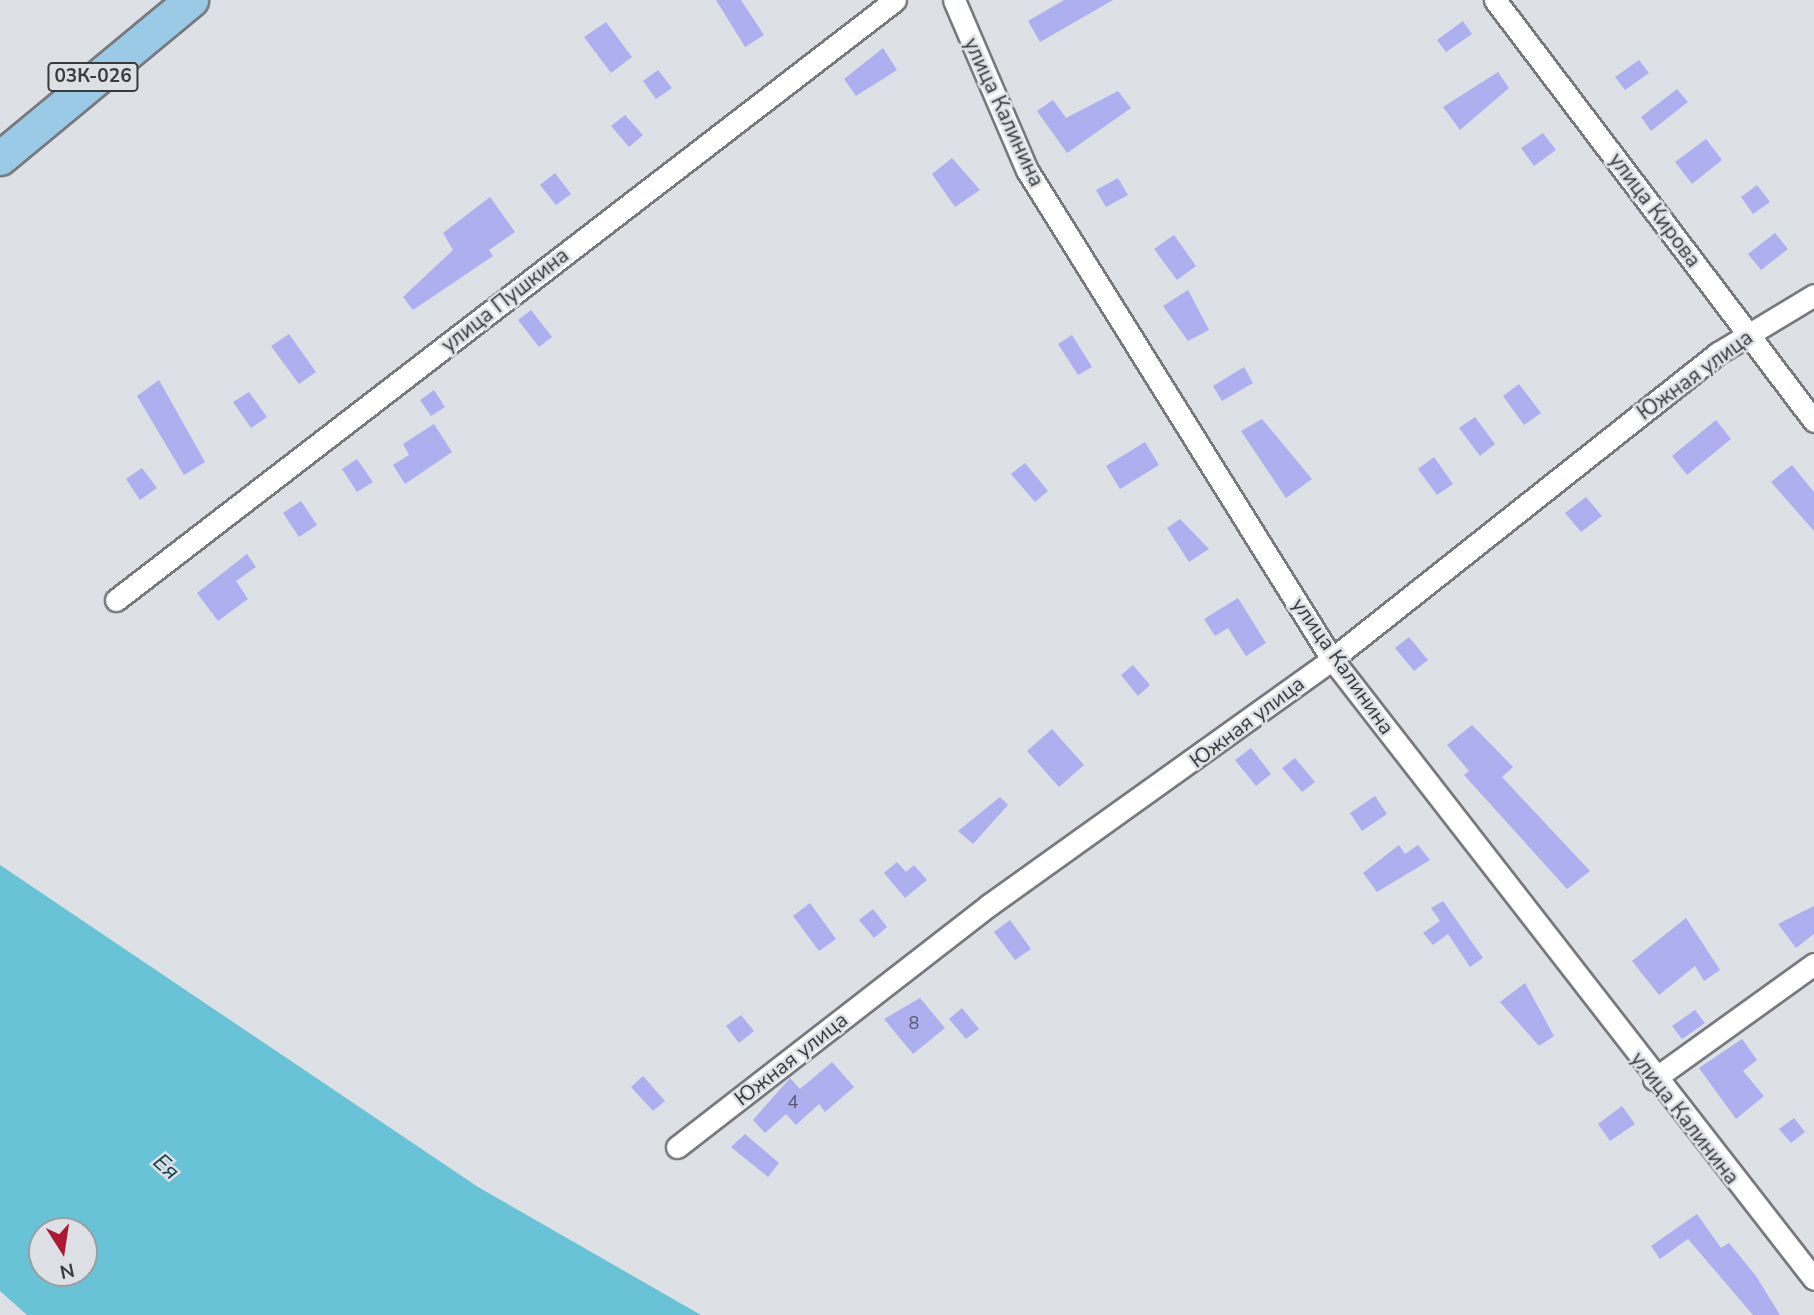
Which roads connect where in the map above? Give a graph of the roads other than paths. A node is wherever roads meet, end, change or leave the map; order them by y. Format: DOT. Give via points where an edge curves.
graph roads {
  1 [pos="191,0"];
  2 [pos="895,0"];
  3 [pos="954,0"];
  4 [pos="1494,0"];
  5 [pos="0,158"];
  6 [pos="1814,295"];
  7 [pos="1749,333"];
  8 [pos="1814,421"];
  9 [pos="116,600"];
  10 [pos="1332,659"];
  11 [pos="1814,964"];
  12 [pos="1654,1079"];
  13 [pos="677,1147"];
  14 [pos="1814,1279"];
  1 -- 5 [label="main road, 03К-026"];
  2 -- 9 [label="street, улица Пушкина"];
  3 -- 10 [label="street, улица Калинина" via="1027,170"];
  4 -- 7 [label="street, улица Кирова"];
  6 -- 7 [label="street, Южная улица"];
  7 -- 8 [label="street, улица Кирова"];
  7 -- 10 [label="street, Южная улица"];
  10 -- 12 [label="street, улица Калинина"];
  10 -- 13 [label="street, Южная улица" via="989,905"];
  11 -- 12 [label="street"];
  12 -- 14 [label="street, улица Калинина"];
}
